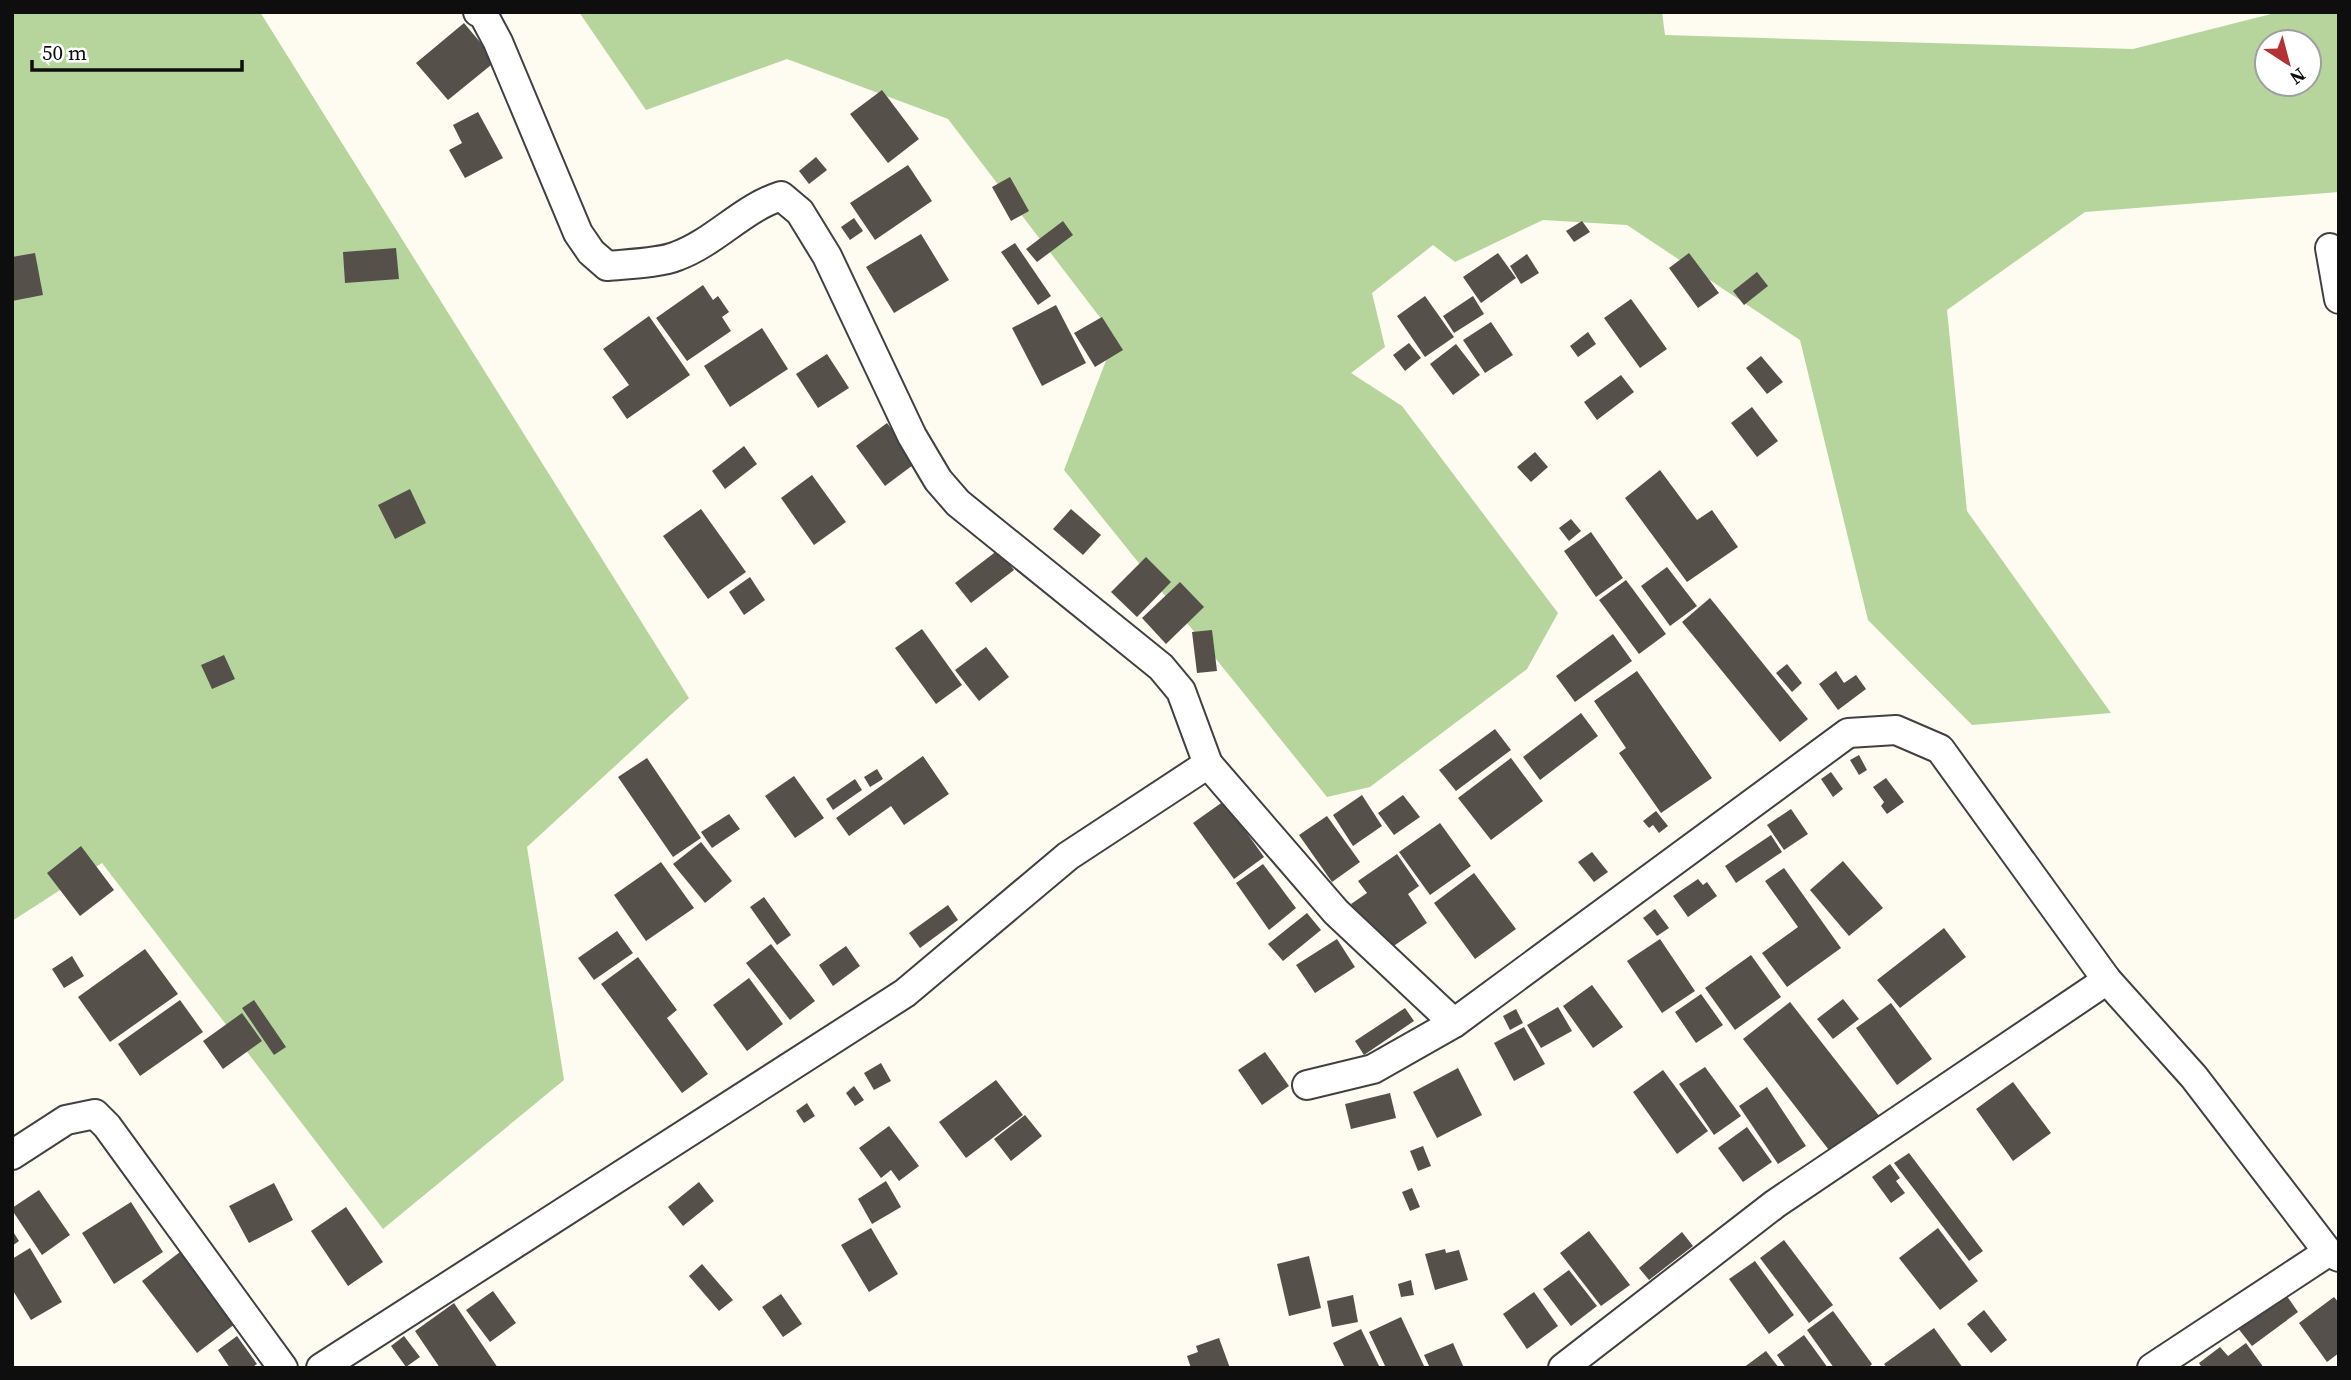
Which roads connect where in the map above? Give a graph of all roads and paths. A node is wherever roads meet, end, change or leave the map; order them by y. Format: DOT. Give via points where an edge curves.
graph roads {
  1 [pos="478,12"];
  2 [pos="2330,248"];
  3 [pos="2339,299"];
  4 [pos="1208,764"];
  5 [pos="2107,980"];
  6 [pos="1454,1023"];
  7 [pos="1307,1085"];
  8 [pos="12,1155"];
  9 [pos="2333,1254"];
  10 [pos="2164,1364"];
  11 [pos="283,1368"];
  12 [pos="321,1368"];
  13 [pos="1563,1368"];
  1 -- 4 [label="street" via="498,42 578,233 607,266 676,257 726,229 763,201 781,196 800,212 837,275 912,436 938,480 958,503 1161,667 1181,691"];
  2 -- 3 [label="street"];
  4 -- 6 [label="street" via="1336,912"];
  4 -- 12 [label="street" via="1068,856 905,993"];
  5 -- 6 [label="street" via="1940,749 1896,730 1859,732 1848,733"];
  5 -- 9 [label="street" via="2194,1077"];
  5 -- 13 [label="street" via="1775,1204"];
  6 -- 7 [label="street" via="1373,1069"];
  8 -- 11 [label="street" via="66,1120 95,1114"];
  9 -- 10 [label="street"];
}
